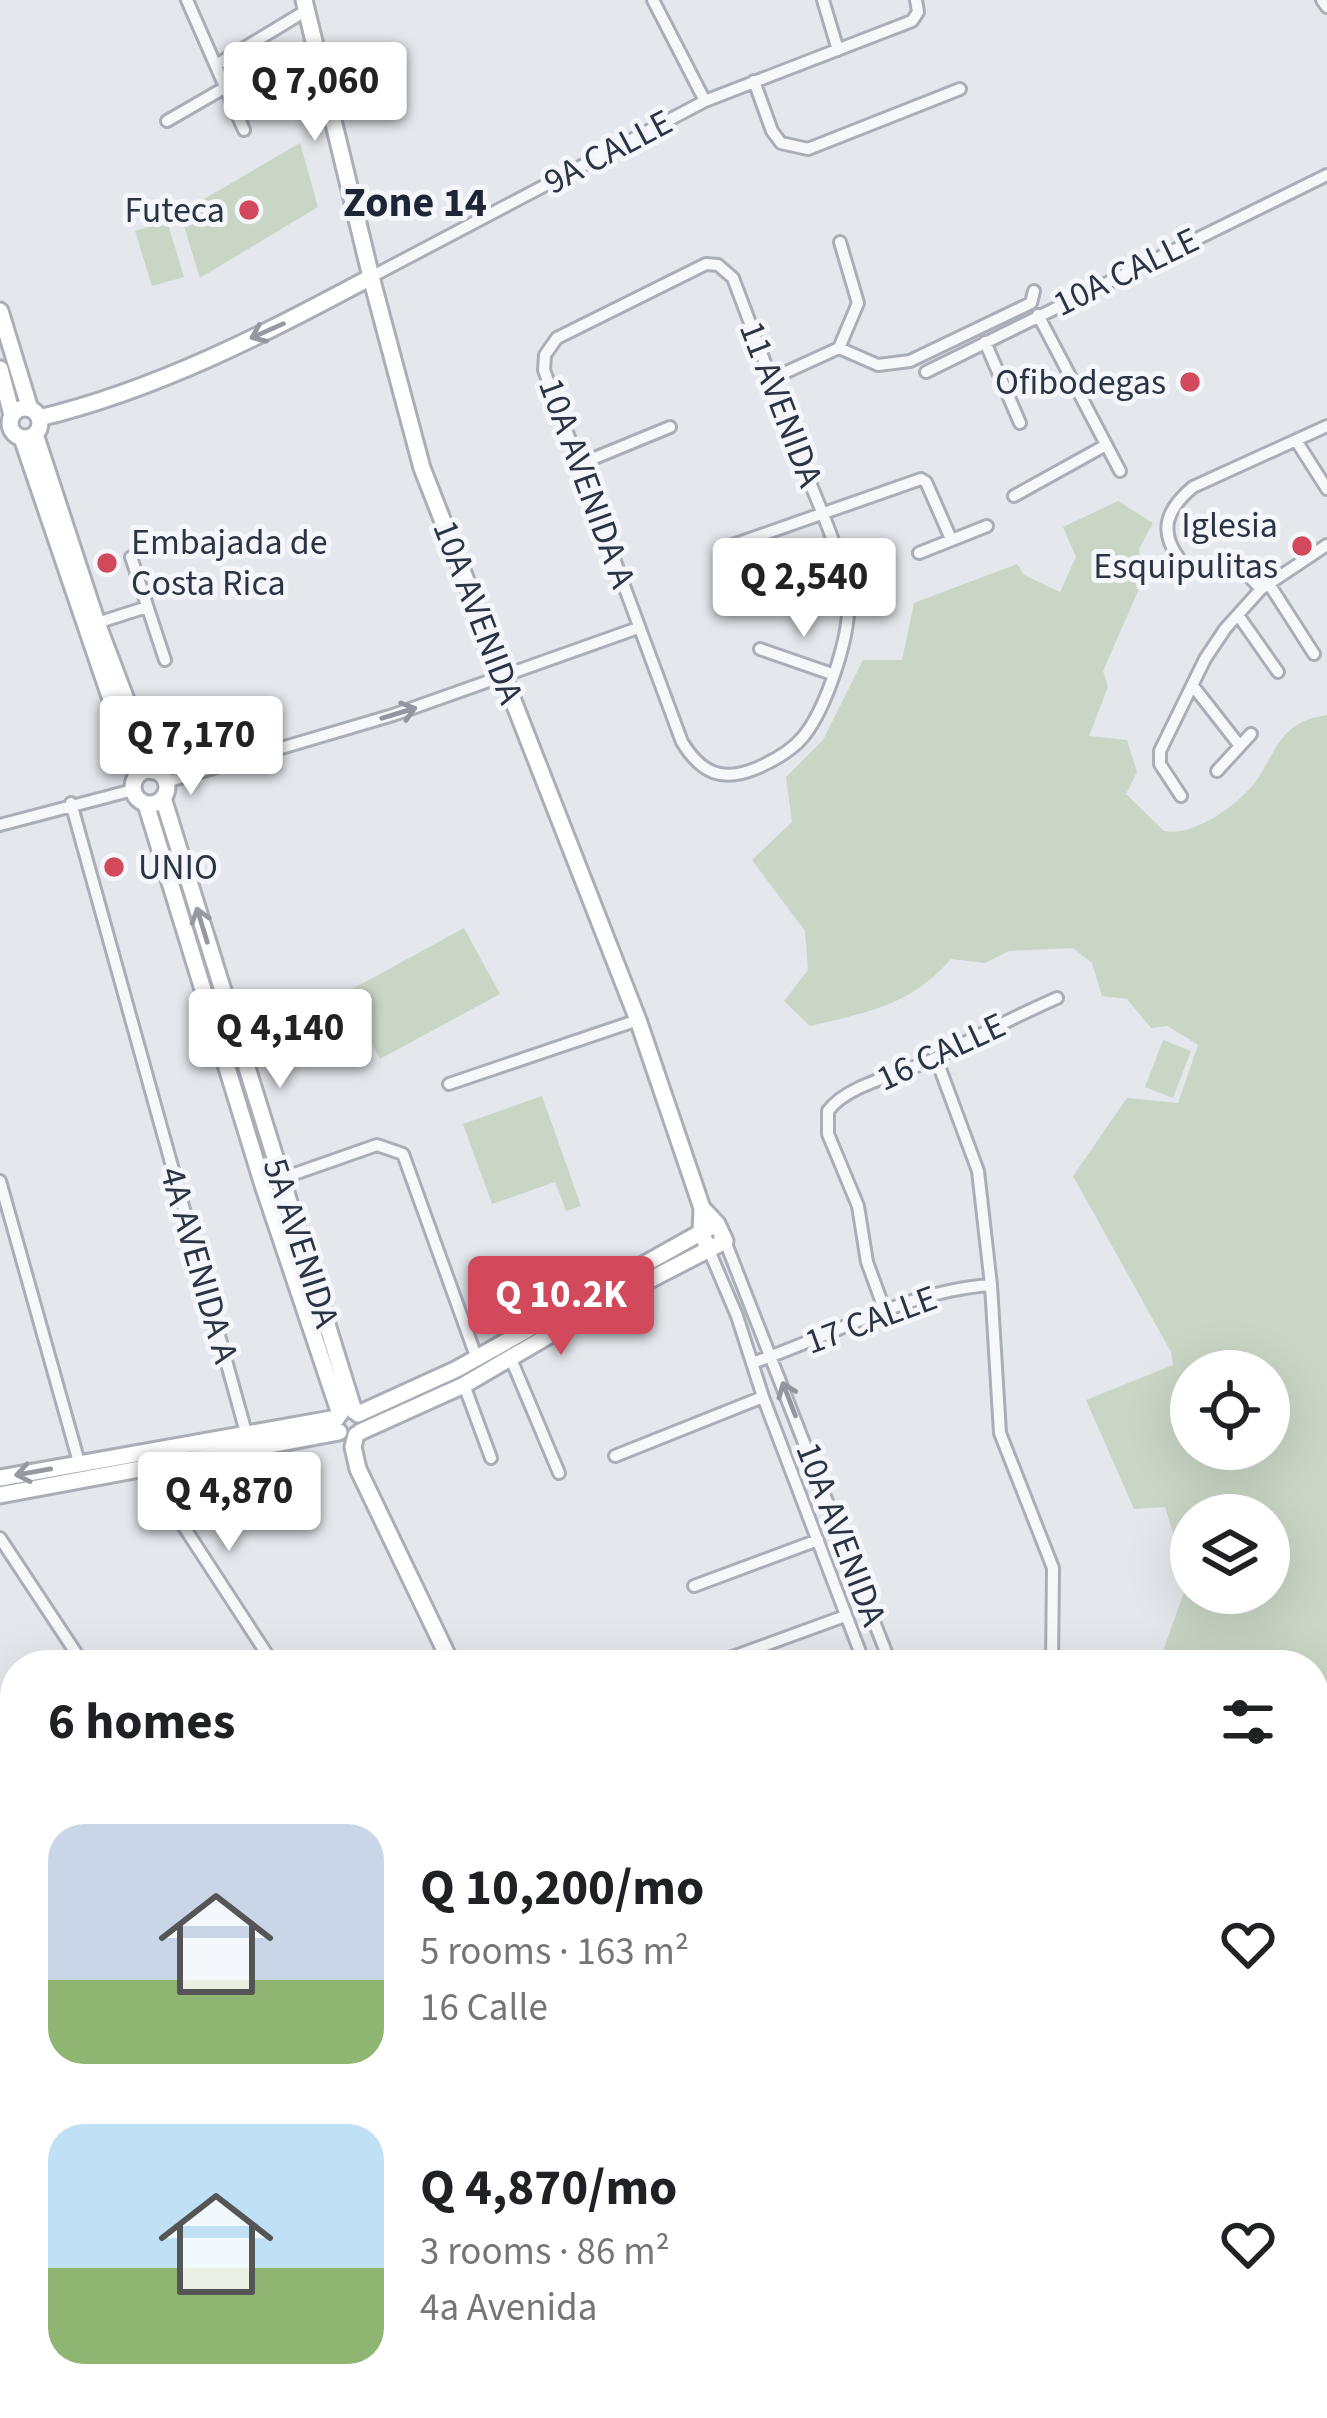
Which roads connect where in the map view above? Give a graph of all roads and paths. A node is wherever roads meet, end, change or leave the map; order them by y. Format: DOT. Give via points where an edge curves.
graph roads {
  1 [pos="187,0"];
  2 [pos="653,0"];
  3 [pos="823,0"];
  4 [pos="305,5"];
  5 [pos="917,6"];
  6 [pos="838,50"];
  7 [pos="216,64"];
  8 [pos="754,81"];
  9 [pos="226,88"];
  10 [pos="960,89"];
  11 [pos="705,101"];
  12 [pos="166,121"];
  13 [pos="244,130"];
  14 [pos="1327,175"];
  15 [pos="840,242"];
  16 [pos="370,277"];
  17 [pos="1034,290"];
  18 [pos="0,311"];
  19 [pos="1038,315"];
  20 [pos="985,342"];
  21 [pos="839,348"];
  22 [pos="545,355"];
  23 [pos="0,369"];
  24 [pos="926,372"];
  25 [pos="771,379"];
  26 [pos="1020,423"];
  27 [pos="16,424"];
  28 [pos="670,427"];
  29 [pos="1327,427"];
  30 [pos="1297,442"];
  31 [pos="1106,445"];
  32 [pos="580,464"];
  33 [pos="1120,471"];
  34 [pos="1327,489"];
  35 [pos="1014,496"];
  36 [pos="822,513"];
  37 [pos="987,526"];
  38 [pos="951,539"];
  39 [pos="1326,547"];
  40 [pos="724,548"];
  41 [pos="920,553"];
  42 [pos="131,557"];
  43 [pos="1178,557"];
  44 [pos="1238,565"];
  45 [pos="1265,586"];
  46 [pos="147,607"];
  47 [pos="1238,615"];
  48 [pos="97,623"];
  49 [pos="638,628"];
  50 [pos="760,649"];
  51 [pos="1314,654"];
  52 [pos="165,660"];
  53 [pos="1278,672"];
  54 [pos="832,674"];
  55 [pos="504,679"];
  56 [pos="1193,686"];
  57 [pos="1251,734"];
  58 [pos="1240,746"];
  59 [pos="1217,771"];
  60 [pos="742,773"];
  61 [pos="150,787"];
  62 [pos="1181,796"];
  63 [pos="70,803"];
  64 [pos="0,824"];
  65 [pos="1057,998"];
  66 [pos="638,1020"];
  67 [pos="936,1058"];
  68 [pos="449,1084"];
  69 [pos="280,1178"];
  70 [pos="0,1180"];
  71 [pos="263,1185"];
  72 [pos="695,1187"];
  73 [pos="713,1236"];
  74 [pos="677,1245"];
  75 [pos="991,1285"];
  76 [pos="885,1312"];
  77 [pos="772,1356"];
  78 [pos="477,1359"];
  79 [pos="511,1359"];
  80 [pos="752,1363"];
  81 [pos="464,1385"];
  82 [pos="763,1397"];
  83 [pos="349,1424"];
  84 [pos="248,1442"];
  85 [pos="615,1456"];
  86 [pos="491,1459"];
  87 [pos="143,1460"];
  88 [pos="82,1472"];
  89 [pos="559,1473"];
  90 [pos="0,1478"];
  91 [pos="0,1495"];
  92 [pos="0,1538"];
  93 [pos="818,1540"];
  94 [pos="694,1586"];
  95 [pos="862,1586"];
  96 [pos="838,1595"];
  97 [pos="844,1616"];
  98 [pos="74,1650"];
  99 [pos="264,1650"];
  100 [pos="445,1650"];
  101 [pos="751,1650"];
  102 [pos="859,1650"];
  103 [pos="885,1650"];
  104 [pos="1052,1650"];
  1 -- 7 [label="street"];
  2 -- 11 [label="street"];
  3 -- 6 [label="street"];
  4 -- 7 [label="street"];
  4 -- 16 [label="street, 10A AVENIDA"];
  5 -- 6 [label="street, 9A CALLE" via="901,26"];
  6 -- 8 [label="street, 9A CALLE"];
  7 -- 9 [label="street"];
  8 -- 10 [label="street" via="781,143 808,149"];
  8 -- 11 [label="street, 9A CALLE"];
  9 -- 12 [label="street"];
  9 -- 13 [label="street"];
  11 -- 16 [label="street, 9A CALLE"];
  14 -- 19 [label="street, 10A CALLE"];
  15 -- 21 [label="street" via="858,303"];
  16 -- 27 [label="street, 9A CALLE, one-way" via="152,384"];
  16 -- 55 [label="street, 10A AVENIDA" via="422,468"];
  17 -- 21 [label="street" via="1031,303 910,362 878,365"];
  18 -- 27 [label="street, 5A AVENIDA"];
  19 -- 20 [label="street, 10A CALLE"];
  19 -- 31 [label="street"];
  20 -- 24 [label="street, 10A CALLE"];
  20 -- 26 [label="street"];
  21 -- 25 [label="street"];
  22 -- 25 [label="street, 11 AVENIDA" via="557,338 697,266 718,265 733,278"];
  22 -- 32 [label="street, 10A AVENIDA A"];
  23 -- 27 [label="street, 5A AVENIDA"];
  25 -- 36 [label="street, 11 AVENIDA"];
  27 -- 48 [label="street, 5A AVENIDA"];
  27 -- 61 [label="street, 5A AVENIDA"];
  28 -- 32 [label="street"];
  29 -- 30 [label="street"];
  30 -- 34 [label="street"];
  30 -- 43 [label="street" via="1182,496 1166,524"];
  31 -- 33 [label="street"];
  31 -- 35 [label="street"];
  32 -- 49 [label="street, 10A AVENIDA A"];
  36 -- 38 [label="street" via="921,479"];
  36 -- 40 [label="street"];
  36 -- 54 [label="street, 11 AVENIDA" via="848,597"];
  37 -- 38 [label="street"];
  38 -- 41 [label="street"];
  39 -- 45 [label="street"];
  42 -- 46 [label="street"];
  44 -- 45 [label="street"];
  45 -- 47 [label="street"];
  45 -- 51 [label="street"];
  46 -- 48 [label="street"];
  46 -- 52 [label="street"];
  47 -- 53 [label="street"];
  47 -- 56 [label="street"];
  48 -- 61 [label="street, 5A AVENIDA"];
  49 -- 55 [label="street"];
  49 -- 60 [label="street, 10A AVENIDA A" via="694,761 725,777"];
  50 -- 54 [label="street"];
  54 -- 60 [label="street, 11 AVENIDA" via="800,741"];
  61 -- 55 [label="street, one-way"];
  55 -- 66 [label="street, 10A AVENIDA"];
  56 -- 58 [label="street"];
  56 -- 62 [label="street" via="1160,751"];
  57 -- 58 [label="street"];
  58 -- 59 [label="street"];
  61 -- 63 [label="street"];
  69 -- 61 [label="street, 5A AVENIDA, one-way"];
  61 -- 71 [label="street, 5A AVENIDA"];
  63 -- 64 [label="street"];
  63 -- 84 [label="street, 4A AVENIDA A"];
  65 -- 67 [label="street, 16 CALLE"];
  66 -- 68 [label="street"];
  66 -- 72 [label="street, 10A AVENIDA"];
  67 -- 75 [label="street" via="978,1172"];
  67 -- 76 [label="street, 16 CALLE" via="842,1096 828,1111 828,1134 858,1207"];
  69 -- 71 [label="street"];
  69 -- 78 [label="street" via="377,1145 403,1154"];
  69 -- 83 [label="street, 5A AVENIDA"];
  70 -- 88 [label="street"];
  71 -- 83 [label="street, 5A AVENIDA"];
  72 -- 73 [label="street, 10A AVENIDA"];
  72 -- 74 [label="street" via="693,1222"];
  73 -- 74 [label="street"];
  73 -- 77 [label="street, 10A AVENIDA"];
  73 -- 79 [label="street"];
  73 -- 80 [label="street, 10A AVENIDA"];
  74 -- 78 [label="street"];
  75 -- 76 [label="street, 17 CALLE"];
  75 -- 104 [label="street" via="1001,1438 1053,1568"];
  76 -- 77 [label="street, 17 CALLE"];
  77 -- 80 [label="street, 17 CALLE"];
  95 -- 77 [label="street, 10A AVENIDA, one-way"];
  78 -- 83 [label="street"];
  79 -- 81 [label="street"];
  79 -- 89 [label="street"];
  80 -- 82 [label="street, 10A AVENIDA"];
  81 -- 83 [label="street"];
  81 -- 86 [label="street"];
  82 -- 85 [label="street"];
  82 -- 93 [label="street, 10A AVENIDA"];
  83 -- 84 [label="street"];
  83 -- 100 [label="street, 5A AVENIDA" via="356,1460"];
  84 -- 87 [label="street"];
  87 -- 88 [label="street"];
  87 -- 99 [label="street"];
  88 -- 90 [label="street, one-way"];
  88 -- 91 [label="street"];
  92 -- 98 [label="street"];
  93 -- 94 [label="street"];
  93 -- 96 [label="street, 10A AVENIDA"];
  95 -- 96 [label="street"];
  95 -- 103 [label="street, 10A AVENIDA"];
  96 -- 97 [label="street, 10A AVENIDA"];
  97 -- 101 [label="street"];
  97 -- 102 [label="street, 10A AVENIDA"];
}
